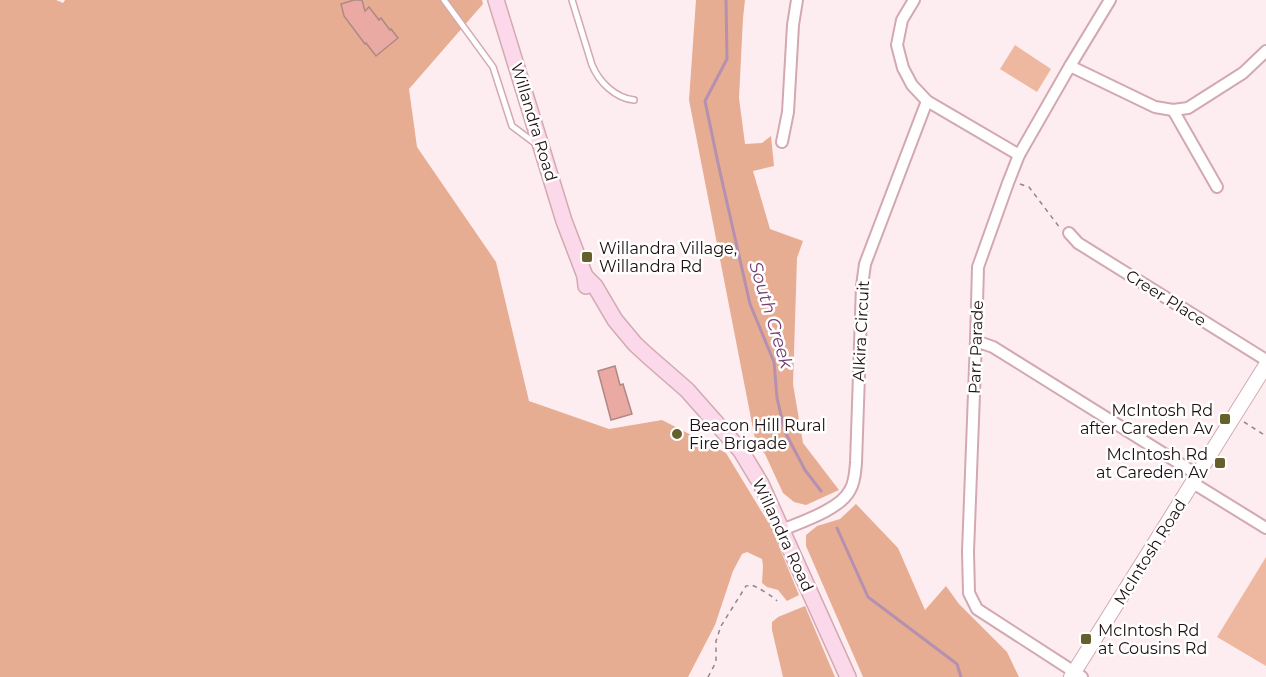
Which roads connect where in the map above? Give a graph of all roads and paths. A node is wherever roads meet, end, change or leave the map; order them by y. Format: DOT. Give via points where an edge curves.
graph roads {
  1 [pos="444,0"];
  2 [pos="496,0"];
  3 [pos="572,0"];
  4 [pos="797,0"];
  5 [pos="914,0"];
  6 [pos="1110,0"];
  7 [pos="1266,51"];
  8 [pos="1070,66"];
  9 [pos="634,100"];
  10 [pos="927,101"];
  11 [pos="1173,110"];
  12 [pos="782,142"];
  13 [pos="543,150"];
  14 [pos="1019,155"];
  15 [pos="1009,180"];
  16 [pos="1217,187"];
  17 [pos="1069,233"];
  18 [pos="976,341"];
  19 [pos="1266,360"];
  20 [pos="1266,365"];
  21 [pos="1241,420"];
  22 [pos="1266,436"];
  23 [pos="1196,479"];
  24 [pos="1266,528"];
  25 [pos="782,530"];
  26 [pos="777,601"];
  27 [pos="1076,676"];
  28 [pos="708,677"];
  29 [pos="848,677"];
  1 -- 13 [label="lane" via="493,67 512,126"];
  2 -- 13 [label="main road, Willandra Road"];
  3 -- 9 [label="lane" via="596,75 625,99"];
  4 -- 12 [label="street"];
  5 -- 10 [label="street" via="902,20 897,45 912,85"];
  6 -- 8 [label="street, Parr Parade"];
  7 -- 11 [label="street" via="1243,73 1188,108"];
  8 -- 11 [label="street" via="1155,107"];
  8 -- 14 [label="street, Parr Parade"];
  10 -- 14 [label="street"];
  10 -- 25 [label="street, Alkira Circuit" via="865,264 853,485 834,507"];
  11 -- 16 [label="street"];
  13 -- 25 [label="main road, Willandra Road" via="587,292 608,328 645,368 699,405 741,451"];
  14 -- 15 [label="street, Parr Parade"];
  15 -- 17 [label="path" via="1029,187 1058,227"];
  15 -- 18 [label="street, Parr Parade" via="978,267"];
  17 -- 19 [label="street, Creer Place" via="1078,243"];
  18 -- 23 [label="street" via="993,347"];
  18 -- 27 [label="street, Parr Parade" via="969,593 977,609"];
  20 -- 23 [label="street, McIntosh Road"];
  21 -- 22 [label="path"];
  23 -- 24 [label="street"];
  23 -- 27 [label="street, McIntosh Road"];
  25 -- 29 [label="main road, Willandra Road"];
  26 -- 28 [label="path" via="755,586 746,586 721,626 716,662"];
}
